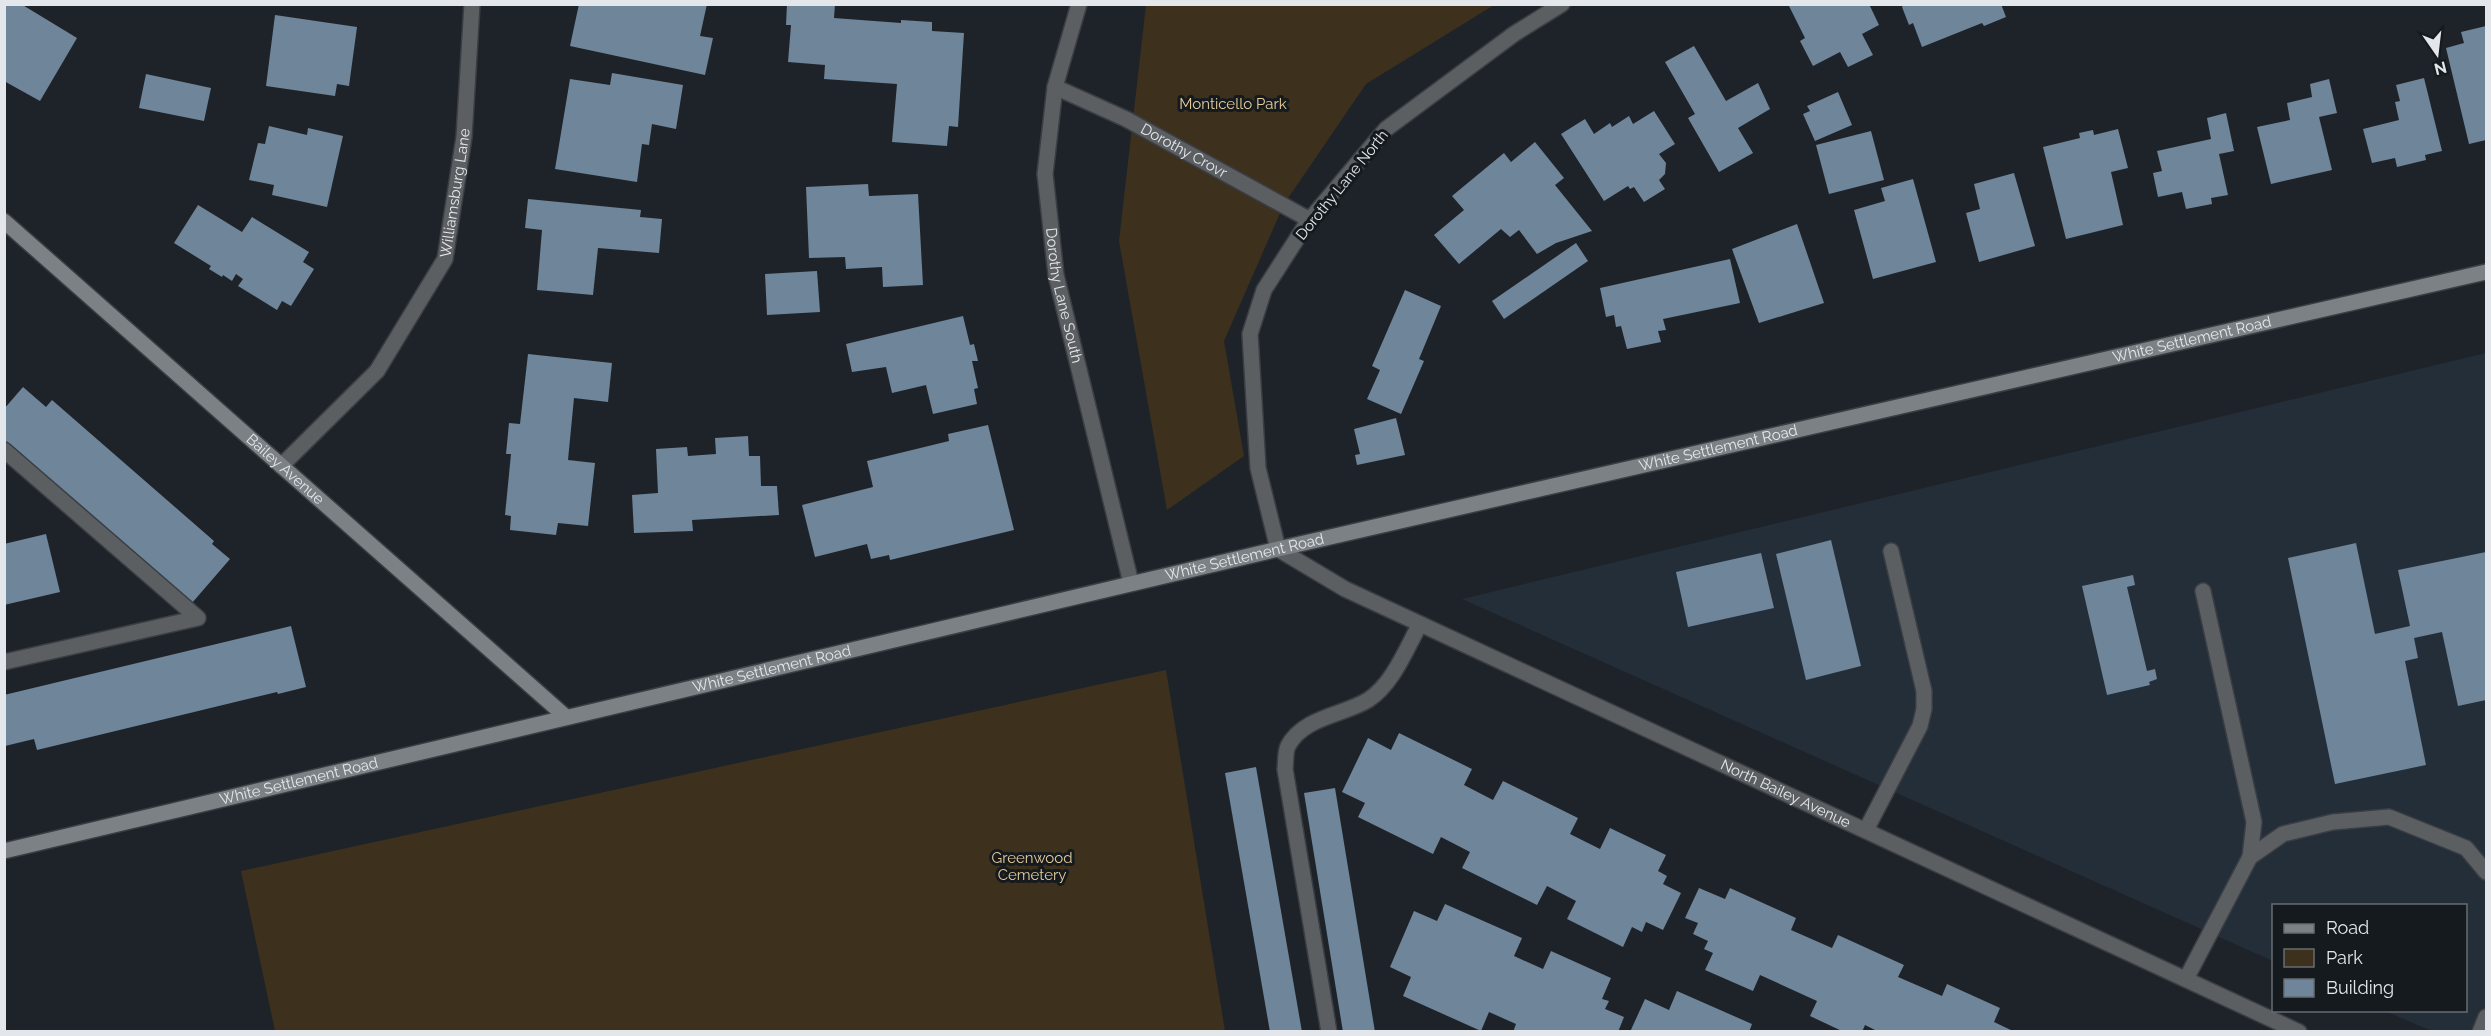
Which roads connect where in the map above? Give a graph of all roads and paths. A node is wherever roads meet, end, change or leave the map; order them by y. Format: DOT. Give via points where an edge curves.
graph roads {
  1 [pos="472,4"];
  2 [pos="1079,4"];
  3 [pos="1562,4"];
  4 [pos="1055,87"];
  5 [pos="1310,220"];
  6 [pos="4,221"];
  7 [pos="2487,272"];
  8 [pos="4,450"];
  9 [pos="281,466"];
  10 [pos="1278,549"];
  11 [pos="1891,551"];
  12 [pos="1131,583"];
  13 [pos="2203,591"];
  14 [pos="1420,624"];
  15 [pos="4,662"];
  16 [pos="566,717"];
  17 [pos="1866,830"];
  18 [pos="4,851"];
  19 [pos="2250,857"];
  20 [pos="2487,872"];
  21 [pos="2186,979"];
  22 [pos="2487,1017"];
  23 [pos="1329,1032"];
  24 [pos="2299,1032"];
  25 [pos="2480,1032"];
  1 -- 9 [label="street, Williamsburg Lane" via="464,137 445,259 377,370"];
  2 -- 4 [label="street, Dorothy Lane South"];
  3 -- 5 [label="street, Dorothy Lane North" via="1514,34 1386,129"];
  4 -- 5 [label="street, Dorothy Crovr" via="1126,119"];
  4 -- 12 [label="street, Dorothy Lane South" via="1045,174 1056,275"];
  5 -- 10 [label="street, Dorothy Lane North" via="1264,290 1250,333 1258,468"];
  6 -- 9 [label="main road, Bailey Avenue"];
  7 -- 10 [label="main road, White Settlement Road"];
  8 -- 15 [label="street" via="198,618"];
  9 -- 16 [label="main road, Bailey Avenue"];
  10 -- 12 [label="main road, White Settlement Road"];
  10 -- 14 [label="street, North Bailey Avenue" via="1345,589"];
  11 -- 17 [label="street" via="1924,691 1924,709 1920,726"];
  12 -- 16 [label="main road, White Settlement Road"];
  13 -- 19 [label="street" via="2254,822"];
  14 -- 17 [label="street, North Bailey Avenue"];
  14 -- 23 [label="street" via="1390,678 1369,699 1302,731 1288,746 1285,769"];
  16 -- 18 [label="main road, White Settlement Road"];
  17 -- 21 [label="street, North Bailey Avenue"];
  19 -- 20 [label="street" via="2283,834 2333,822 2389,817 2466,849"];
  19 -- 21 [label="street"];
  21 -- 24 [label="street, North Bailey Avenue"];
  22 -- 25 [label="street"];
}
